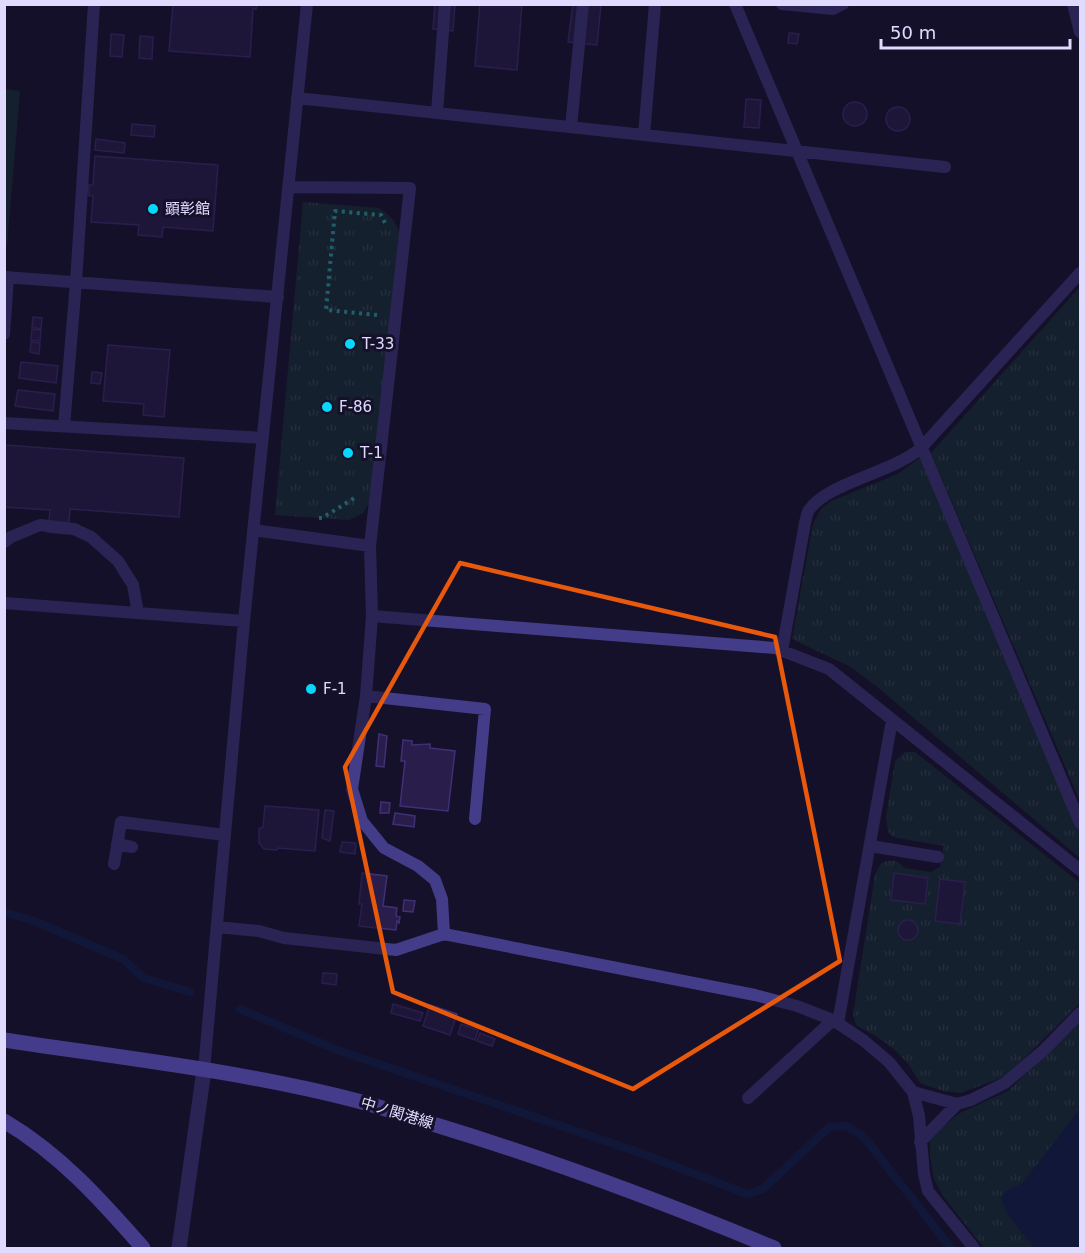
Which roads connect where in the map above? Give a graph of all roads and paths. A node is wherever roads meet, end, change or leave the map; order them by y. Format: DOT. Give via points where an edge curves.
graph roads {
  1 [pos="94,4"];
  2 [pos="307,4"];
  3 [pos="445,4"];
  4 [pos="583,4"];
  5 [pos="654,4"];
  6 [pos="735,4"];
  7 [pos="782,4"];
  8 [pos="843,4"];
  9 [pos="1074,4"];
  10 [pos="1080,32"];
  11 [pos="297,98"];
  12 [pos="437,113"];
  13 [pos="571,127"];
  14 [pos="644,135"];
  15 [pos="798,152"];
  16 [pos="945,167"];
  17 [pos="289,188"];
  18 [pos="387,226"];
  19 [pos="1080,273"];
  20 [pos="6,277"];
  21 [pos="76,282"];
  22 [pos="278,297"];
  23 [pos="384,316"];
  24 [pos="4,334"];
  25 [pos="4,423"];
  26 [pos="64,426"];
  27 [pos="263,438"];
  28 [pos="921,448"];
  29 [pos="365,492"];
  30 [pos="310,518"];
  31 [pos="254,530"];
  32 [pos="4,542"];
  33 [pos="370,546"];
  34 [pos="4,603"];
  35 [pos="138,613"];
  36 [pos="372,616"];
  37 [pos="244,621"];
  38 [pos="782,651"];
  39 [pos="366,696"];
  40 [pos="892,720"];
  41 [pos="475,819"];
  42 [pos="1080,823"];
  43 [pos="225,835"];
  44 [pos="117,844"];
  45 [pos="870,846"];
  46 [pos="132,847"];
  47 [pos="938,856"];
  48 [pos="114,864"];
  49 [pos="1080,870"];
  50 [pos="217,927"];
  51 [pos="444,934"];
  52 [pos="1080,1013"];
  53 [pos="836,1022"];
  54 [pos="4,1040"];
  55 [pos="204,1070"];
  56 [pos="913,1092"];
  57 [pos="748,1098"];
  58 [pos="957,1104"];
  59 [pos="4,1121"];
  60 [pos="920,1142"];
  61 [pos="143,1248"];
  62 [pos="178,1248"];
  63 [pos="774,1248"];
  64 [pos="974,1248"];
  1 -- 21 [label="lane"];
  2 -- 11 [label="lane"];
  3 -- 12 [label="lane"];
  4 -- 13 [label="lane"];
  5 -- 14 [label="lane"];
  6 -- 15 [label="lane"];
  7 -- 8 [label="lane" via="833,9"];
  9 -- 10 [label="lane"];
  11 -- 12 [label="lane"];
  11 -- 17 [label="lane"];
  12 -- 13 [label="lane"];
  13 -- 14 [label="lane"];
  14 -- 15 [label="lane"];
  15 -- 16 [label="lane"];
  15 -- 28 [label="lane"];
  17 -- 22 [label="lane"];
  17 -- 33 [label="lane" via="410,188"];
  18 -- 23 [label="path" via="381,215 335,211 326,310"];
  19 -- 28 [label="lane"];
  20 -- 21 [label="lane"];
  20 -- 24 [label="lane"];
  21 -- 22 [label="lane"];
  21 -- 26 [label="lane"];
  22 -- 27 [label="lane"];
  25 -- 26 [label="lane"];
  26 -- 27 [label="lane"];
  27 -- 31 [label="lane"];
  28 -- 38 [label="lane" via="895,465 820,498 809,510"];
  28 -- 42 [label="lane"];
  29 -- 30 [label="path" via="322,518"];
  31 -- 33 [label="lane"];
  31 -- 37 [label="lane"];
  32 -- 35 [label="lane" via="40,525 74,529 91,537 118,561 133,585"];
  33 -- 36 [label="lane"];
  34 -- 35 [label="lane"];
  35 -- 37 [label="lane"];
  36 -- 38 [label="lane"];
  36 -- 39 [label="lane"];
  37 -- 43 [label="lane"];
  38 -- 40 [label="lane" via="829,669"];
  39 -- 41 [label="lane" via="485,709"];
  39 -- 51 [label="lane" via="352,789 362,821 384,848 435,880 442,899"];
  40 -- 45 [label="lane"];
  40 -- 49 [label="lane"];
  43 -- 44 [label="lane" via="121,822"];
  43 -- 50 [label="lane"];
  44 -- 46 [label="lane"];
  44 -- 48 [label="lane"];
  45 -- 47 [label="lane"];
  45 -- 53 [label="lane"];
  50 -- 51 [label="lane" via="396,950"];
  50 -- 55 [label="lane"];
  51 -- 53 [label="lane" via="755,995"];
  52 -- 58 [label="lane" via="1005,1083"];
  53 -- 56 [label="lane" via="889,1062"];
  53 -- 57 [label="lane"];
  54 -- 55 [label="main road, 中ノ関港線"];
  55 -- 62 [label="street"];
  55 -- 63 [label="main road, 中ノ関港線" via="359,1102 509,1147 670,1205"];
  56 -- 58 [label="lane"];
  56 -- 60 [label="lane"];
  58 -- 60 [label="lane"];
  59 -- 61 [label="main road" via="61,1160"];
  60 -- 64 [label="lane" via="928,1191"];
}
